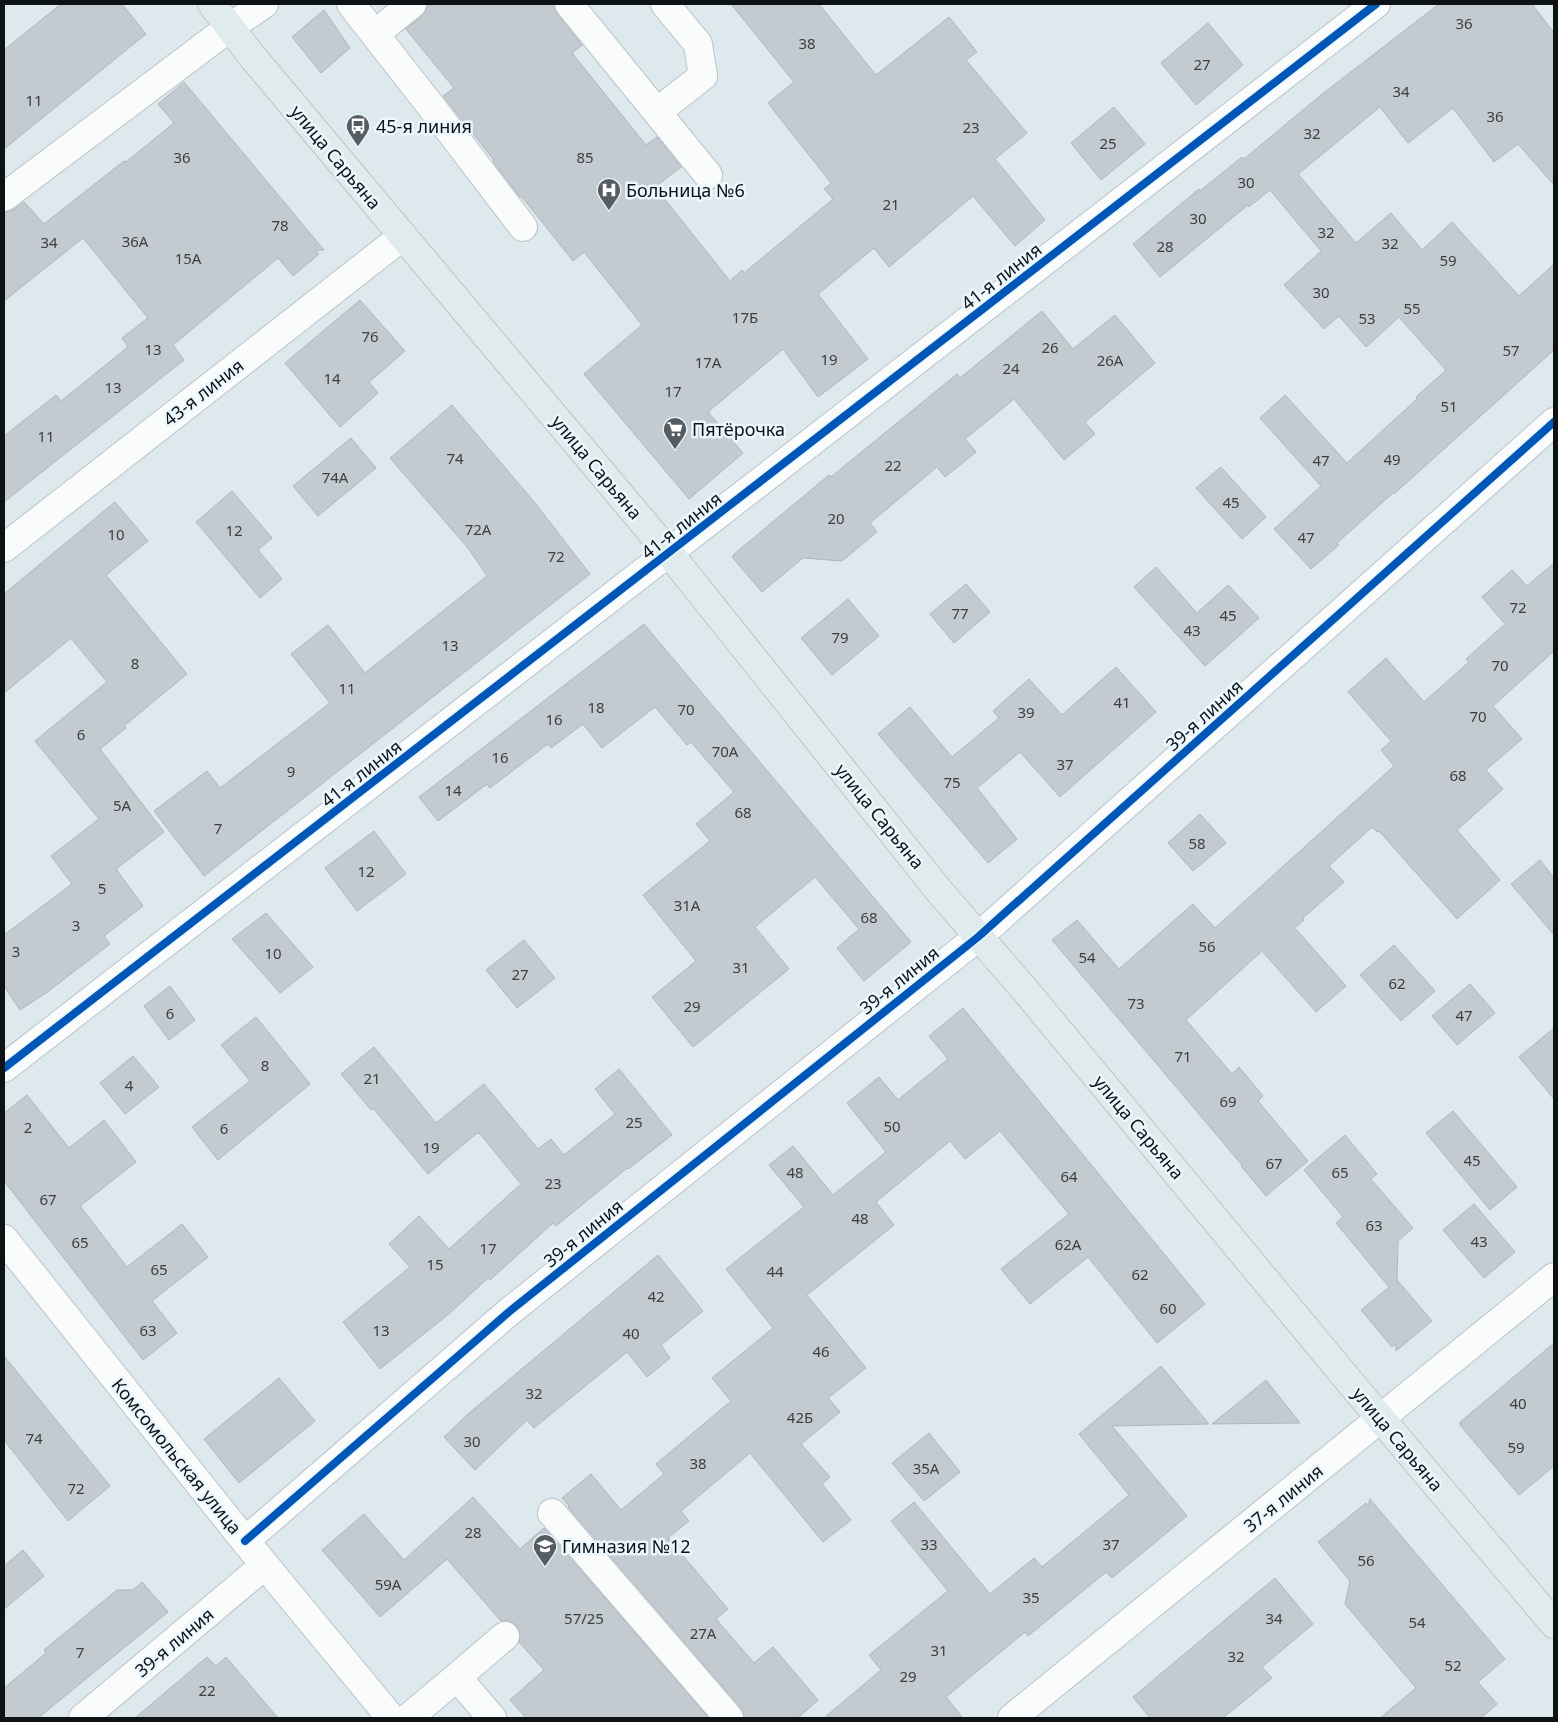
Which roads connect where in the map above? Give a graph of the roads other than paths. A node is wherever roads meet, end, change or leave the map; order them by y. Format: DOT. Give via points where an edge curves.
graph roads {
  1 [pos="212,4"];
  2 [pos="264,4"];
  3 [pos="351,4"];
  4 [pos="412,4"];
  5 [pos="569,4"];
  6 [pos="665,4"];
  7 [pos="1376,4"];
  8 [pos="230,27"];
  9 [pos="375,34"];
  10 [pos="657,112"];
  11 [pos="708,175"];
  12 [pos="4,197"];
  13 [pos="523,227"];
  14 [pos="403,236"];
  15 [pos="1554,422"];
  16 [pos="4,548"];
  17 [pos="669,553"];
  18 [pos="978,937"];
  19 [pos="4,1068"];
  20 [pos="4,1239"];
  21 [pos="1554,1277"];
  22 [pos="1380,1419"];
  23 [pos="552,1513"];
  24 [pos="245,1542"];
  25 [pos="265,1565"];
  26 [pos="1554,1624"];
  27 [pos="505,1636"];
  28 [pos="457,1677"];
  29 [pos="84,1718"];
  30 [pos="391,1718"];
  31 [pos="408,1718"];
  32 [pos="492,1718"];
  33 [pos="729,1718"];
  34 [pos="1012,1718"];
  1 -- 8 [label="main road, улица Сарьяна"];
  2 -- 8 [label="street"];
  3 -- 9 [label="street"];
  4 -- 9 [label="street"];
  5 -- 10 [label="street"];
  6 -- 10 [label="street" via="698,44 703,76"];
  7 -- 17 [label="street, 41-я линия"];
  8 -- 12 [label="street"];
  8 -- 14 [label="main road, улица Сарьяна"];
  9 -- 13 [label="street"];
  10 -- 11 [label="street"];
  14 -- 16 [label="street, 43-я линия"];
  14 -- 17 [label="main road, улица Сарьяна"];
  15 -- 18 [label="street, 39-я линия"];
  17 -- 18 [label="main road, улица Сарьяна"];
  17 -- 19 [label="street, 41-я линия"];
  18 -- 22 [label="main road, улица Сарьяна"];
  18 -- 24 [label="street, 39-я линия" via="510,1311"];
  20 -- 24 [label="street, Комсомольская улица"];
  21 -- 22 [label="street, 37-я линия"];
  22 -- 26 [label="main road, улица Сарьяна"];
  22 -- 34 [label="street, 37-я линия"];
  23 -- 33 [label="street"];
  24 -- 25 [label="street, Комсомольская улица"];
  25 -- 29 [label="street, 39-я линия"];
  25 -- 30 [label="street, Комсомольская улица"];
  27 -- 28 [label="street"];
  28 -- 31 [label="street"];
  28 -- 32 [label="street"];
}
